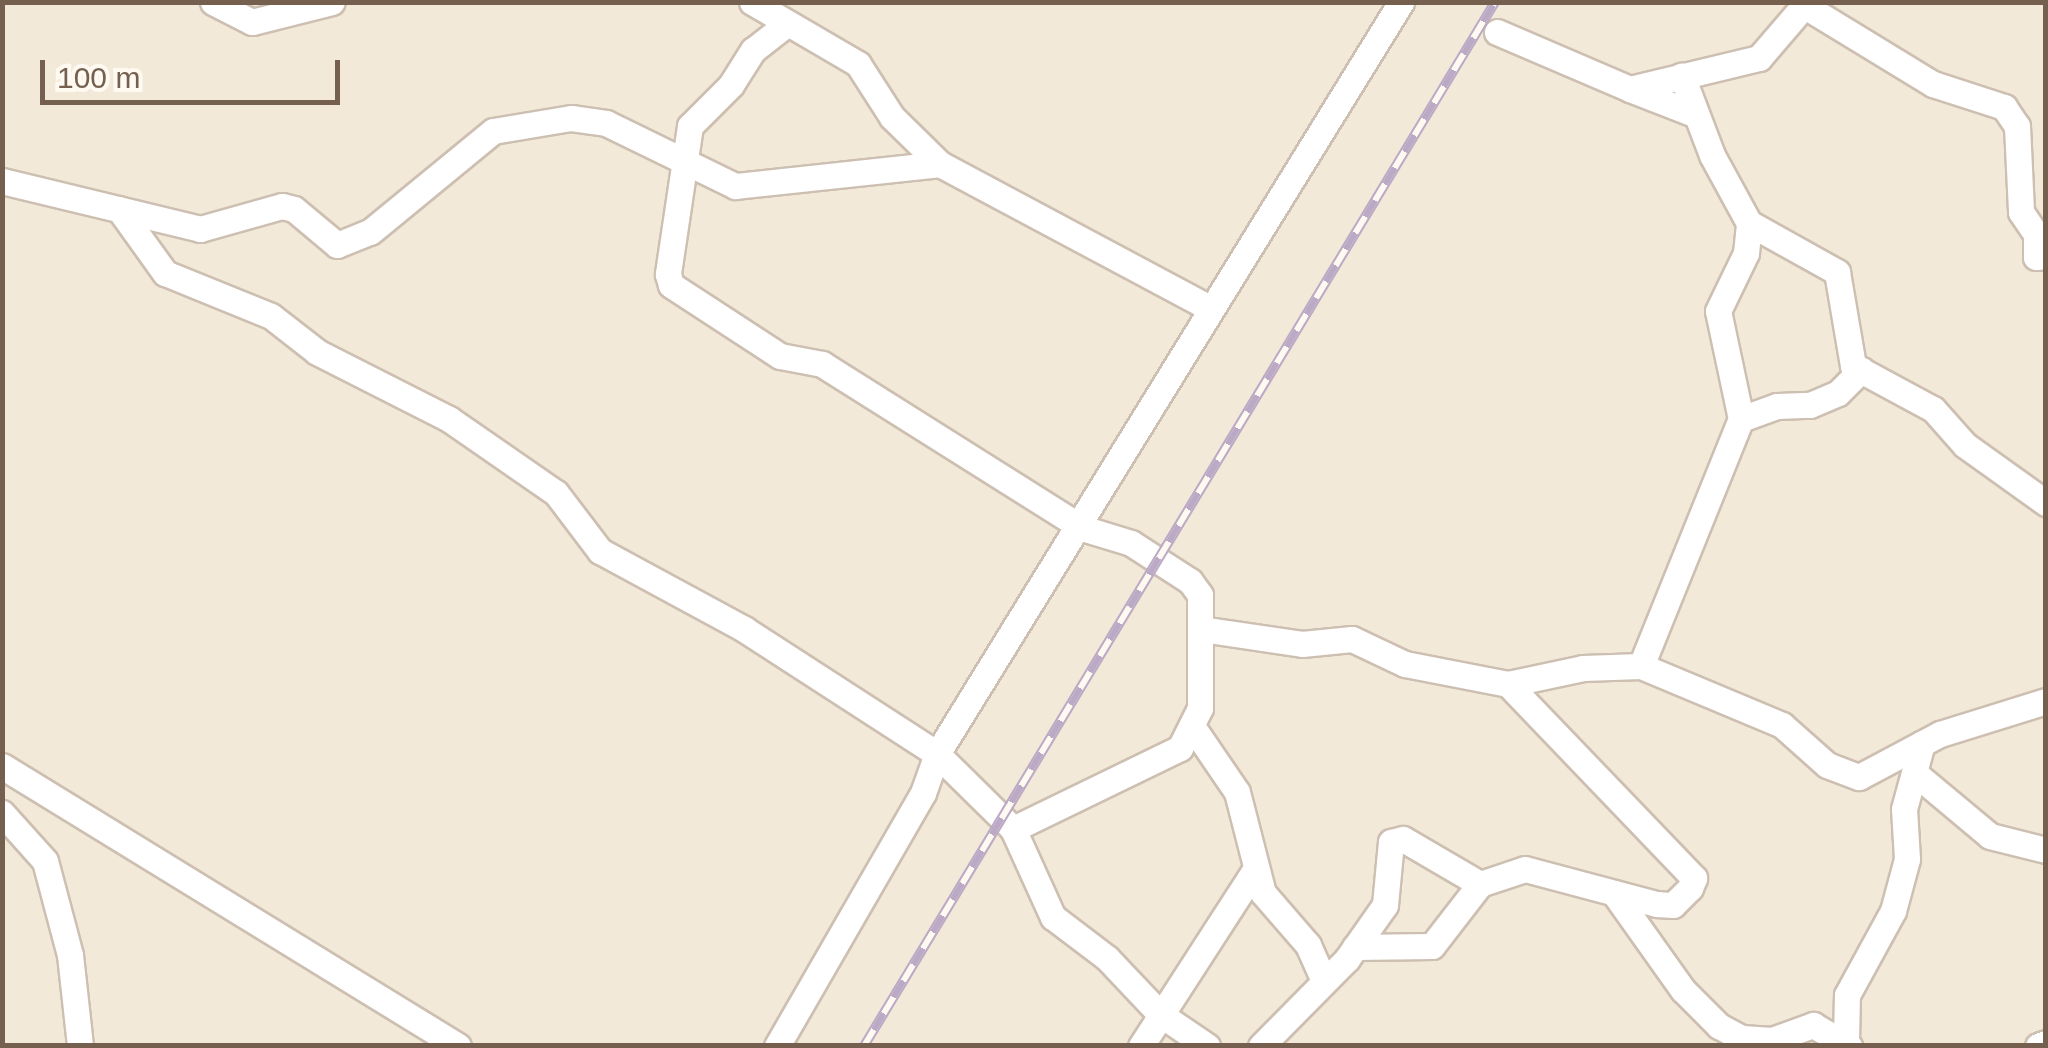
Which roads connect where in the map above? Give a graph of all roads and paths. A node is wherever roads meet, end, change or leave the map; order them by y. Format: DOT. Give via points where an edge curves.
graph roads {
  1 [pos="213,2"];
  2 [pos="332,2"];
  3 [pos="752,2"];
  4 [pos="1401,2"];
  5 [pos="1806,4"];
  6 [pos="784,26"];
  7 [pos="1497,32"];
  8 [pos="1682,76"];
  9 [pos="1630,89"];
  10 [pos="1694,114"];
  11 [pos="684,164"];
  12 [pos="940,164"];
  13 [pos="2,181"];
  14 [pos="119,210"];
  15 [pos="1750,222"];
  16 [pos="2046,256"];
  17 [pos="1210,308"];
  18 [pos="1861,370"];
  19 [pos="1741,419"];
  20 [pos="2046,503"];
  21 [pos="1082,528"];
  22 [pos="1200,629"];
  23 [pos="1641,666"];
  24 [pos="1508,684"];
  25 [pos="2046,700"];
  26 [pos="1194,729"];
  27 [pos="1922,742"];
  28 [pos="937,754"];
  29 [pos="2,766"];
  30 [pos="1916,775"];
  31 [pos="2,813"];
  32 [pos="1012,829"];
  33 [pos="2046,850"];
  34 [pos="1256,868"];
  35 [pos="1480,884"];
  36 [pos="1614,893"];
  37 [pos="1355,947"];
  38 [pos="1324,981"];
  39 [pos="1160,1014"];
  40 [pos="1848,1043"];
  41 [pos="2046,1044"];
  42 [pos="80,1046"];
  43 [pos="458,1046"];
  44 [pos="777,1046"];
  45 [pos="1141,1046"];
  46 [pos="1207,1046"];
  47 [pos="1261,1046"];
  48 [pos="2038,1046"];
  1 -- 2 [label="street" via="252,22"];
  3 -- 6 [label="street"];
  4 -- 17 [label="street"];
  5 -- 8 [label="street" via="1759,58"];
  5 -- 16 [label="street" via="1933,84 2004,107 2017,126 2022,212 2036,234 2036,257"];
  6 -- 11 [label="street" via="745,58 731,84 690,126"];
  6 -- 12 [label="street" via="858,64 892,117"];
  7 -- 9 [label="street"];
  8 -- 9 [label="street"];
  8 -- 10 [label="street"];
  9 -- 10 [label="street"];
  10 -- 15 [label="street"];
  11 -- 12 [label="street" via="735,186"];
  11 -- 14 [label="street" via="606,123 571,118 493,131 346,244 327,240 294,208 282,206 200,229"];
  11 -- 21 [label="street" via="668,274 672,285 780,356 822,364"];
  12 -- 17 [label="street"];
  13 -- 14 [label="street"];
  14 -- 28 [label="street" via="165,272 271,316 317,352 450,419 556,493 600,551 744,629"];
  15 -- 18 [label="street" via="1837,272 1847,355"];
  15 -- 19 [label="street" via="1746,253 1718,311"];
  17 -- 21 [label="street"];
  18 -- 19 [label="street" via="1838,393 1810,405 1777,406"];
  18 -- 20 [label="street" via="1933,409 1965,445"];
  19 -- 23 [label="street"];
  21 -- 22 [label="street" via="1131,543 1190,581 1200,595"];
  21 -- 28 [label="street"];
  22 -- 24 [label="street" via="1302,644 1352,639 1405,664"];
  22 -- 26 [label="street"];
  23 -- 24 [label="street" via="1584,668"];
  23 -- 27 [label="street" via="1782,725 1843,774 1873,773"];
  24 -- 36 [label="street" via="1694,878 1673,905"];
  25 -- 27 [label="street"];
  26 -- 32 [label="street" via="1180,748"];
  26 -- 34 [label="street" via="1231,777"];
  27 -- 30 [label="street"];
  28 -- 32 [label="street"];
  28 -- 44 [label="street" via="923,792"];
  29 -- 43 [label="street"];
  30 -- 33 [label="street" via="1990,836"];
  30 -- 40 [label="street" via="1904,809 1907,859 1893,911 1847,995"];
  31 -- 42 [label="street" via="44,860 70,955"];
  32 -- 39 [label="street" via="1053,917 1107,958"];
  34 -- 38 [label="street" via="1263,893 1308,945"];
  34 -- 39 [label="street"];
  35 -- 36 [label="street" via="1525,869"];
  35 -- 37 [label="street" via="1432,946"];
  35 -- 37 [label="street" via="1397,838 1385,868 1385,905"];
  36 -- 40 [label="street" via="1683,990 1719,1026 1742,1038 1772,1040 1813,1025"];
  37 -- 38 [label="street"];
  38 -- 47 [label="street"];
  39 -- 45 [label="street"];
  39 -- 46 [label="street"];
  41 -- 48 [label="street"];
}
